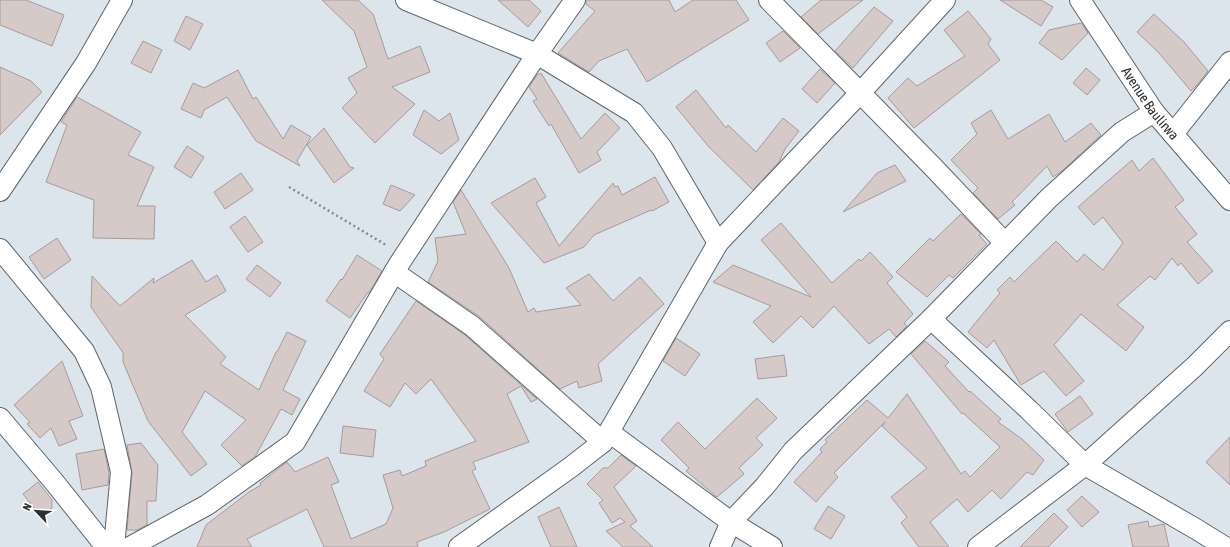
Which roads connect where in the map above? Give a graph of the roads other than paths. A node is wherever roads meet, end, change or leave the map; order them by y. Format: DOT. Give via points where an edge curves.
graph roads {
  1 [pos="122,0"];
  2 [pos="406,0"];
  3 [pos="575,0"];
  4 [pos="769,0"];
  5 [pos="945,0"];
  6 [pos="1080,0"];
  7 [pos="537,54"];
  8 [pos="1230,62"];
  9 [pos="860,93"];
  10 [pos="1154,112"];
  11 [pos="1173,134"];
  12 [pos="0,191"];
  13 [pos="1230,200"];
  14 [pos="718,243"];
  15 [pos="1005,244"];
  16 [pos="0,249"];
  17 [pos="399,264"];
  18 [pos="931,319"];
  19 [pos="1230,331"];
  20 [pos="0,418"];
  21 [pos="606,437"];
  22 [pos="1086,465"];
  23 [pos="731,522"];
  24 [pos="106,547"];
  25 [pos="114,547"];
  26 [pos="130,547"];
  27 [pos="459,547"];
  28 [pos="720,547"];
  29 [pos="772,547"];
  30 [pos="978,547"];
  31 [pos="1225,547"];
  1 -- 12 [label="street" via="86,63"];
  2 -- 7 [label="street"];
  3 -- 7 [label="street"];
  4 -- 9 [label="street"];
  5 -- 9 [label="street"];
  6 -- 10 [label="street, Avenue Baulirwa"];
  7 -- 14 [label="street" via="634,114 662,148"];
  7 -- 17 [label="street"];
  8 -- 11 [label="street"];
  9 -- 14 [label="street"];
  9 -- 15 [label="street"];
  10 -- 11 [label="street, Avenue Baulirwa"];
  10 -- 15 [label="street" via="1122,132 1049,198"];
  11 -- 13 [label="street, Avenue Baulirwa"];
  14 -- 21 [label="street"];
  15 -- 18 [label="street"];
  16 -- 25 [label="street" via="84,351 101,387 121,472"];
  17 -- 21 [label="street"];
  17 -- 26 [label="street" via="295,442 207,505"];
  18 -- 22 [label="street"];
  18 -- 23 [label="street" via="793,451"];
  19 -- 22 [label="street"];
  20 -- 24 [label="street"];
  21 -- 23 [label="street"];
  21 -- 27 [label="street" via="571,467"];
  22 -- 30 [label="street"];
  22 -- 31 [label="street"];
  23 -- 28 [label="street"];
  23 -- 29 [label="street"];
}
